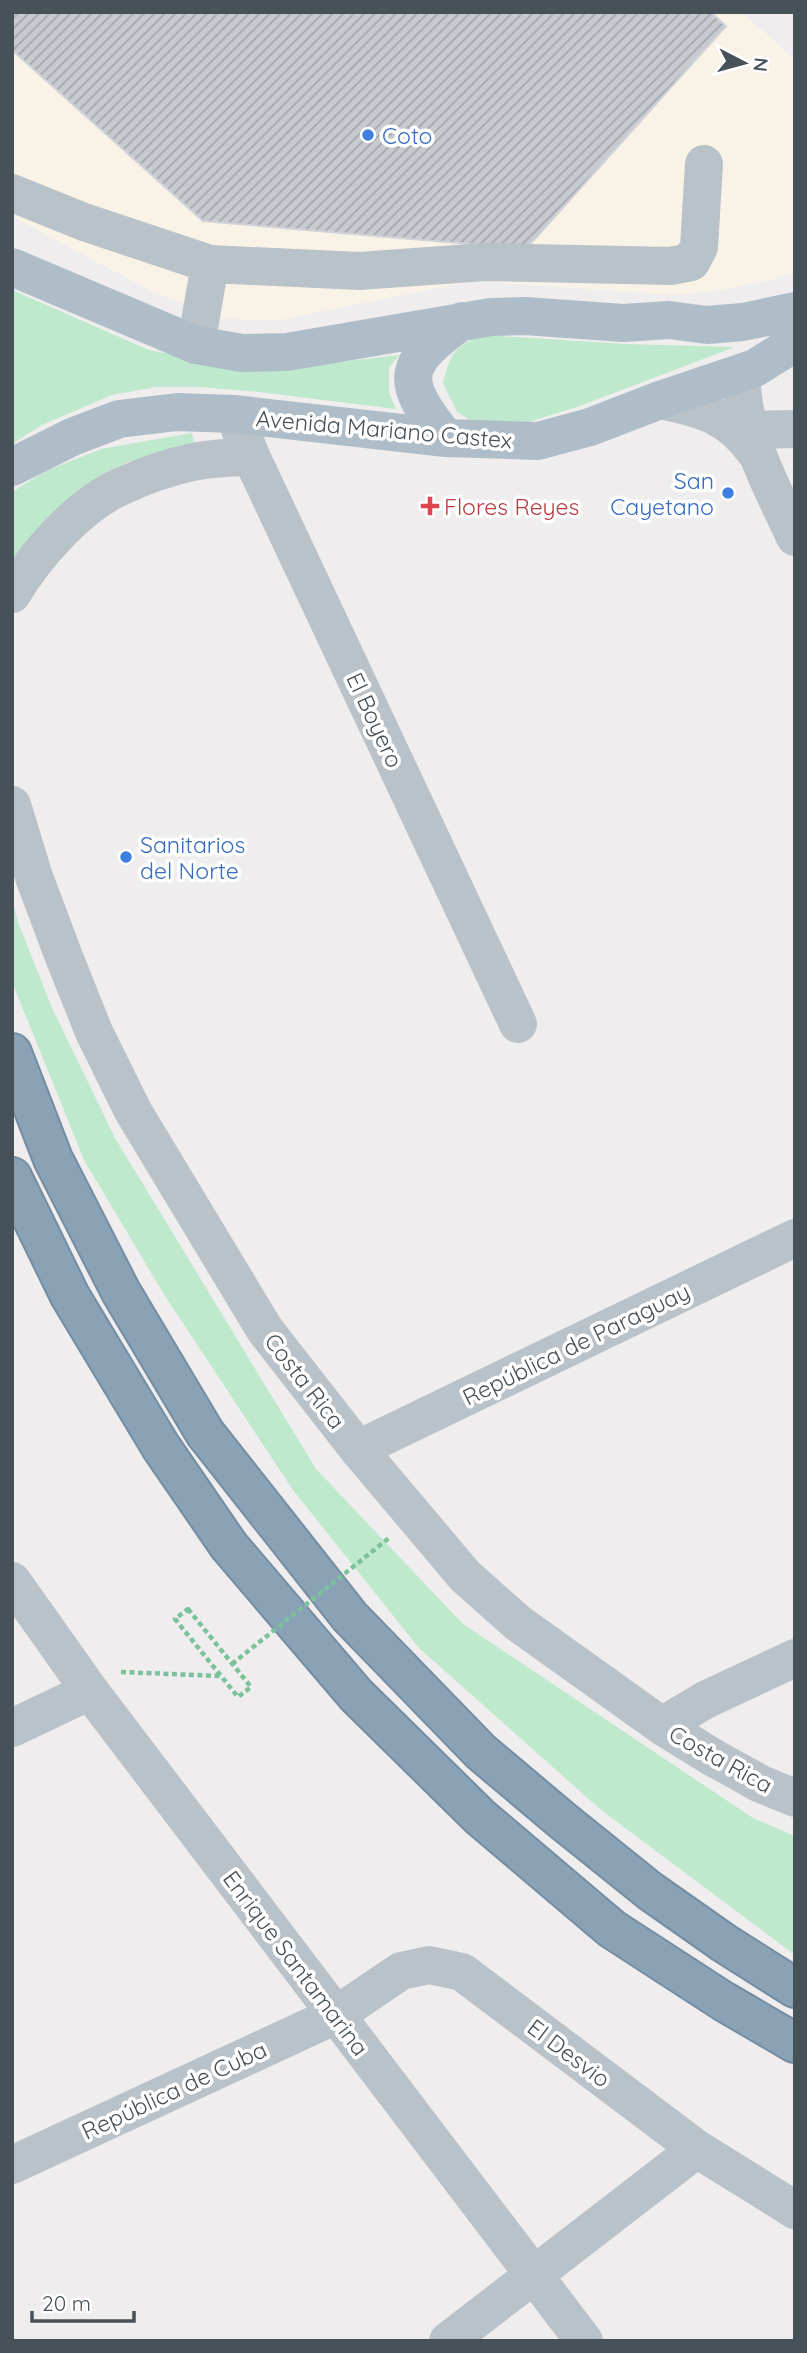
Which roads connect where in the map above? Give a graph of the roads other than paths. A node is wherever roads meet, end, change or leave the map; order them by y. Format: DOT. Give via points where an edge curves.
graph roads {
  1 [pos="704,163"];
  2 [pos="12,193"];
  3 [pos="210,264"];
  4 [pos="12,267"];
  5 [pos="795,288"];
  6 [pos="795,311"];
  7 [pos="463,320"];
  8 [pos="669,320"];
  9 [pos="795,344"];
  10 [pos="196,345"];
  11 [pos="795,366"];
  12 [pos="748,371"];
  13 [pos="660,400"];
  14 [pos="234,414"];
  15 [pos="795,429"];
  16 [pos="446,438"];
  17 [pos="754,443"];
  18 [pos="251,456"];
  19 [pos="12,467"];
  20 [pos="795,537"];
  21 [pos="12,594"];
  22 [pos="12,805"];
  23 [pos="518,1024"];
  24 [pos="12,1053"];
  25 [pos="12,1177"];
  26 [pos="795,1238"];
  27 [pos="358,1449"];
  28 [pos="12,1581"];
  29 [pos="795,1658"];
  30 [pos="84,1681"];
  31 [pos="662,1726"];
  32 [pos="12,1728"];
  33 [pos="795,1798"];
  34 [pos="795,1988"];
  35 [pos="336,2015"];
  36 [pos="795,2043"];
  37 [pos="698,2149"];
  38 [pos="12,2165"];
  39 [pos="795,2210"];
  40 [pos="532,2274"];
  41 [pos="448,2341"];
  42 [pos="584,2341"];
  1 -- 3 [label="street" via="699,247 691,262 671,267 485,262 359,271"];
  2 -- 3 [label="street"];
  3 -- 10 [label="street"];
  4 -- 10 [label="main road"];
  5 -- 8 [label="main road"];
  6 -- 8 [label="main road" via="707,325"];
  7 -- 8 [label="main road" via="525,316 623,323"];
  7 -- 10 [label="main road" via="287,352 242,353"];
  7 -- 16 [label="main road" via="424,352 414,370 416,396"];
  9 -- 12 [label="main road, Avenida Mariano Castex"];
  11 -- 12 [label="main road, Avenida Mariano Castex"];
  12 -- 13 [label="main road, Avenida Mariano Castex"];
  12 -- 17 [label="street" via="743,403"];
  13 -- 16 [label="main road, Avenida Mariano Castex" via="538,441"];
  13 -- 17 [label="street" via="718,416"];
  14 -- 16 [label="main road, Avenida Mariano Castex"];
  14 -- 18 [label="street, El Boyero"];
  14 -- 19 [label="main road, Avenida Mariano Castex" via="177,412 119,419 72,436"];
  15 -- 17 [label="street"];
  17 -- 20 [label="street"];
  18 -- 21 [label="street" via="194,462 120,486 66,527"];
  18 -- 23 [label="street, El Boyero"];
  22 -- 27 [label="street, Costa Rica" via="64,957 133,1111 265,1330"];
  24 -- 34 [label="highway" via="53,1159 121,1292 205,1433 350,1617 481,1752 563,1821 650,1891"];
  25 -- 36 [label="highway" via="70,1296 161,1447 229,1546 356,1695 480,1816 612,1929"];
  26 -- 27 [label="street, República de Paraguay"];
  27 -- 31 [label="street, Costa Rica" via="466,1576 518,1623"];
  28 -- 30 [label="street, Enrique Santamarina"];
  29 -- 31 [label="street" via="705,1700"];
  30 -- 32 [label="street"];
  30 -- 35 [label="street, Enrique Santamarina"];
  31 -- 33 [label="street, Costa Rica" via="761,1784"];
  35 -- 37 [label="street, El Desvio" via="401,1971 429,1965 462,1972"];
  35 -- 38 [label="street, República de Cuba"];
  35 -- 40 [label="street, Enrique Santamarina"];
  37 -- 39 [label="street, El Desvio"];
  37 -- 40 [label="street"];
  40 -- 41 [label="street"];
  40 -- 42 [label="street, Enrique Santamarina"];
}
